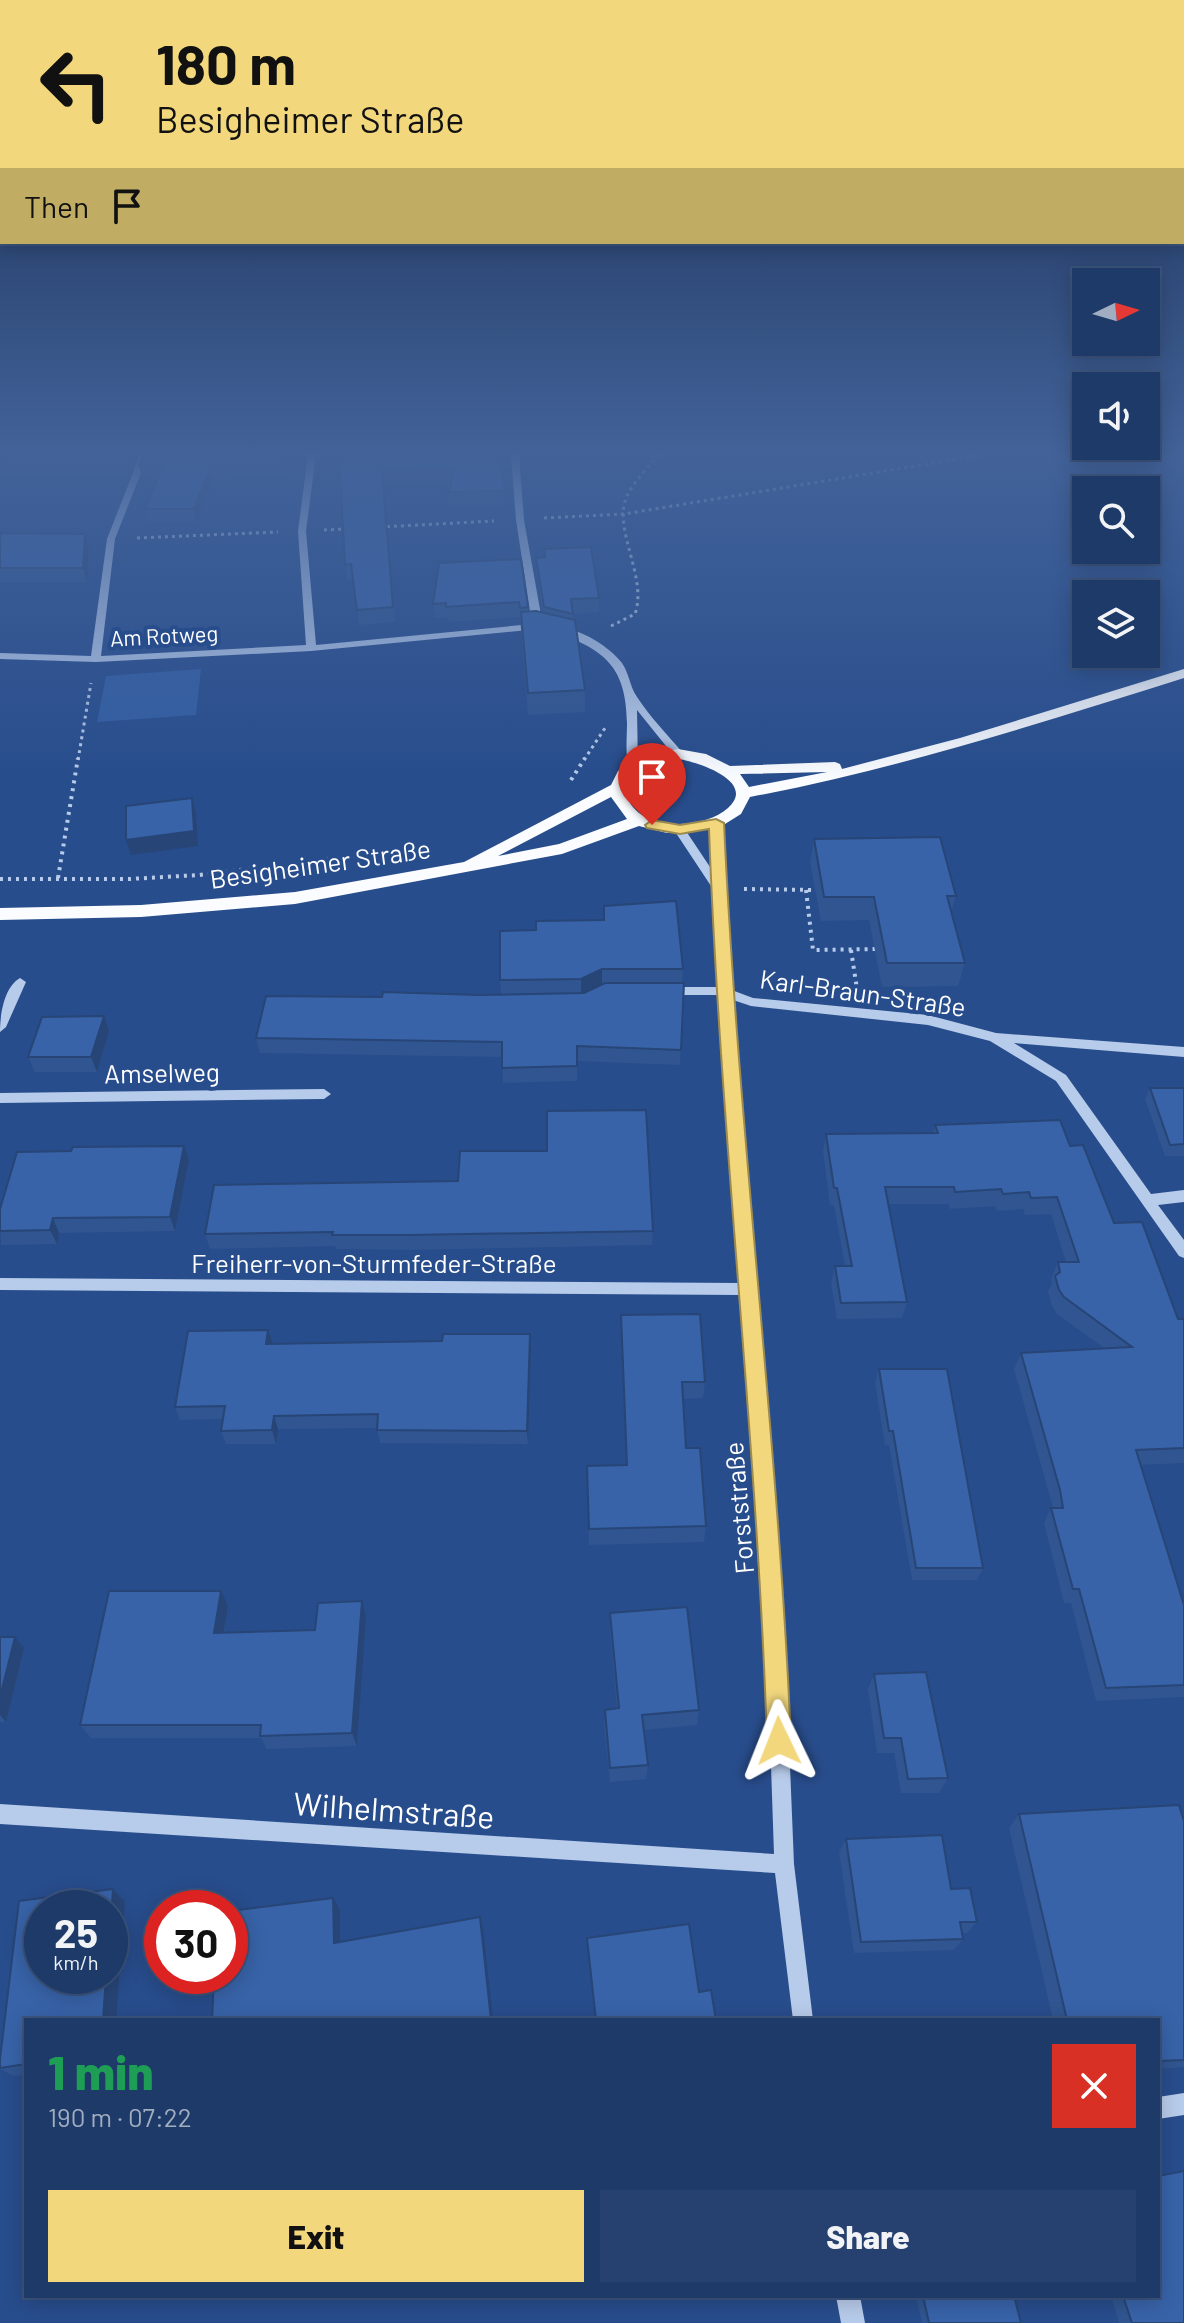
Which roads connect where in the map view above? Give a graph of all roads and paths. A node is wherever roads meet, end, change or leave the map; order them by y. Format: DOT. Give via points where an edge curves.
graph roads {
  1 [pos="108,563"];
  2 [pos="304,563"];
  3 [pos="527,563"];
  4 [pos="633,563"];
  5 [pos="537,626"];
  6 [pos="583,637"];
  7 [pos="311,648"];
  8 [pos="0,656"];
  9 [pos="96,659"];
  10 [pos="1184,673"];
  11 [pos="632,698"];
  12 [pos="607,725"];
  13 [pos="678,754"];
  14 [pos="633,765"];
  15 [pos="867,767"];
  16 [pos="731,770"];
  17 [pos="617,788"];
  18 [pos="743,793"];
  19 [pos="555,819"];
  20 [pos="639,820"];
  21 [pos="716,823"];
  22 [pos="680,830"];
  23 [pos="358,856"];
  24 [pos="465,866"];
  25 [pos="0,879"];
  26 [pos="58,879"];
  27 [pos="720,889"];
  28 [pos="806,890"];
  29 [pos="815,890"];
  30 [pos="95,912"];
  31 [pos="0,914"];
  32 [pos="880,949"];
  33 [pos="851,950"];
  34 [pos="20,982"];
  35 [pos="646,991"];
  36 [pos="723,991"];
  37 [pos="862,1013"];
  38 [pos="0,1027"];
  39 [pos="994,1037"];
  40 [pos="1184,1052"];
  41 [pos="324,1094"];
  42 [pos="0,1098"];
  43 [pos="1184,1196"];
  44 [pos="1149,1200"];
  45 [pos="1184,1252"];
  46 [pos="0,1284"];
  47 [pos="748,1289"];
  48 [pos="0,1814"];
  49 [pos="784,1864"];
  50 [pos="803,2018"];
  51 [pos="1184,2104"];
  52 [pos="1160,2108"];
  53 [pos="848,2298"];
  54 [pos="853,2323"];
  1 -- 9 [label="street, Am Rotweg"];
  2 -- 7 [label="street"];
  3 -- 5 [label="street"];
  4 -- 6 [label="path" via="640,600 635,614"];
  5 -- 6 [label="street, Am Rotweg"];
  5 -- 7 [label="street, Am Rotweg"];
  6 -- 11 [label="street, Am Rotweg" via="618,662"];
  7 -- 9 [label="street, Am Rotweg"];
  8 -- 9 [label="street, Am Rotweg"];
  9 -- 26 [label="path"];
  10 -- 15 [label="main road"];
  11 -- 13 [label="street, Am Rotweg"];
  11 -- 14 [label="street, Am Rotweg"];
  12 -- 19 [label="path" via="547,813"];
  13 -- 14 [label="main road"];
  13 -- 16 [label="main road" via="707,758"];
  14 -- 17 [label="main road"];
  15 -- 16 [label="main road"];
  15 -- 18 [label="main road"];
  16 -- 18 [label="main road"];
  17 -- 19 [label="main road"];
  17 -- 20 [label="main road" via="626,811"];
  18 -- 21 [label="main road" via="736,810"];
  19 -- 24 [label="main road"];
  20 -- 22 [label="main road"];
  20 -- 24 [label="main road, Besigheimer Straße" via="562,849"];
  21 -- 22 [label="main road"];
  21 -- 27 [label="street, Forststraße"];
  22 -- 27 [label="street"];
  23 -- 26 [label="path" via="199,875"];
  24 -- 30 [label="main road, Besigheimer Straße" via="295,898"];
  25 -- 26 [label="path"];
  26 -- 30 [label="path"];
  27 -- 28 [label="path"];
  27 -- 36 [label="street, Forststraße"];
  28 -- 29 [label="path"];
  28 -- 33 [label="path" via="813,950"];
  30 -- 31 [label="main road, Besigheimer Straße"];
  32 -- 33 [label="path"];
  33 -- 37 [label="path"];
  34 -- 38 [label="street"];
  35 -- 36 [label="street"];
  36 -- 37 [label="street, Karl-Braun-Straße" via="751,1002"];
  36 -- 47 [label="street, Forststraße"];
  37 -- 39 [label="street, Karl-Braun-Straße" via="928,1020"];
  39 -- 40 [label="street"];
  39 -- 44 [label="street, Karl-Braun-Straße" via="1061,1078"];
  41 -- 42 [label="street, Amselweg"];
  43 -- 44 [label="street"];
  44 -- 45 [label="street, Karl-Braun-Straße"];
  46 -- 47 [label="street, Freiherr-von-Sturmfeder-Straße"];
  47 -- 49 [label="street, Forststraße" via="775,1619"];
  48 -- 49 [label="street, Wilhelmstraße"];
  49 -- 50 [label="street, Forststraße"];
  51 -- 52 [label="street"];
  53 -- 54 [label="street"];
}
